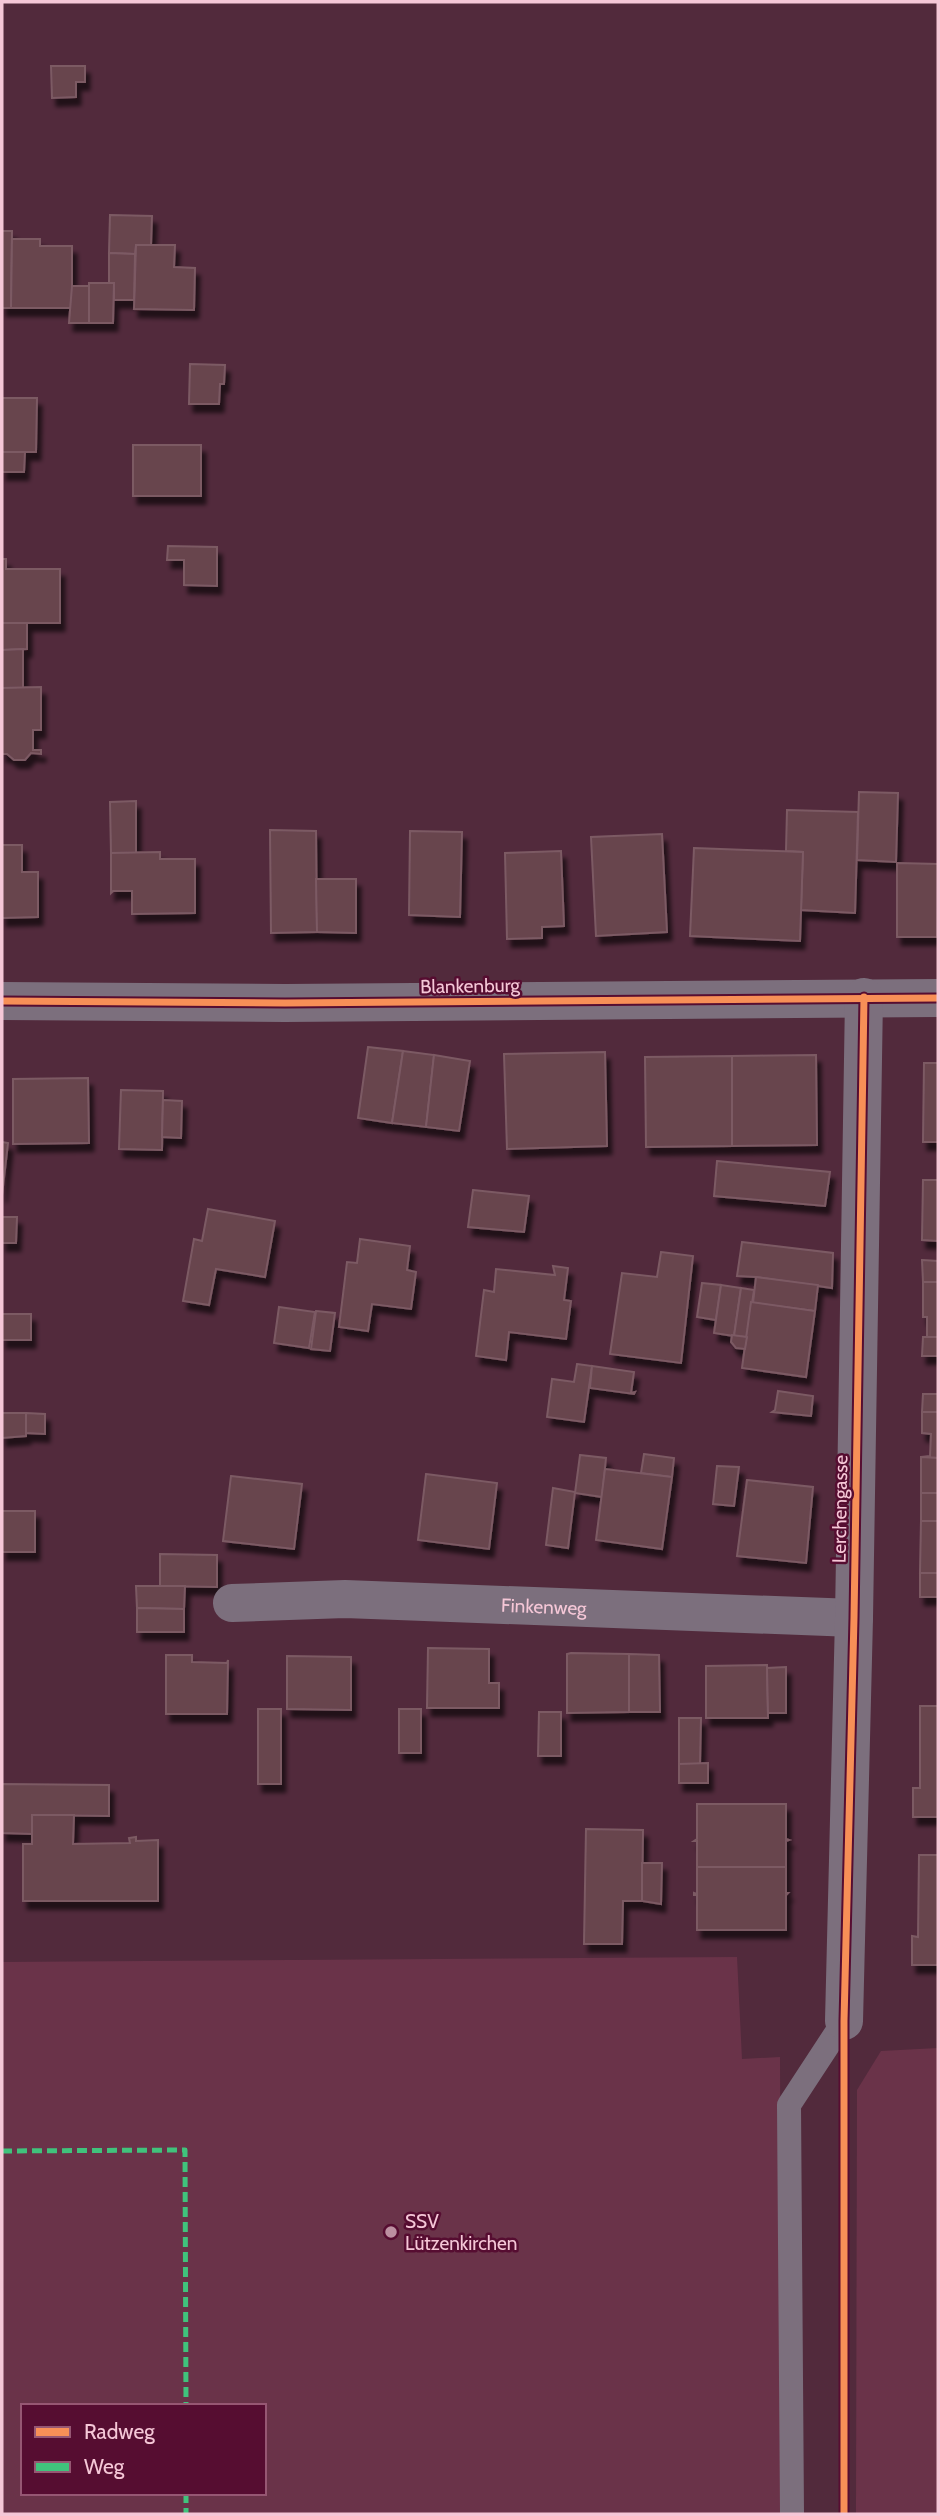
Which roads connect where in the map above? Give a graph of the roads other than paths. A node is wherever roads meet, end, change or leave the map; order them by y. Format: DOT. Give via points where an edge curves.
graph roads {
  1 [pos="863,997"];
  2 [pos="938,998"];
  3 [pos="2,1001"];
  4 [pos="232,1603"];
  5 [pos="854,1618"];
  6 [pos="844,2021"];
  7 [pos="792,2514"];
  1 -- 2 [label="street, Blankenburg"];
  1 -- 3 [label="street, Blankenburg"];
  1 -- 5 [label="street, Lerchengasse"];
  4 -- 5 [label="street, Finkenweg" via="345,1599"];
  5 -- 6 [label="street, Lerchengasse"];
  6 -- 7 [label="lane" via="789,2105"];
}
